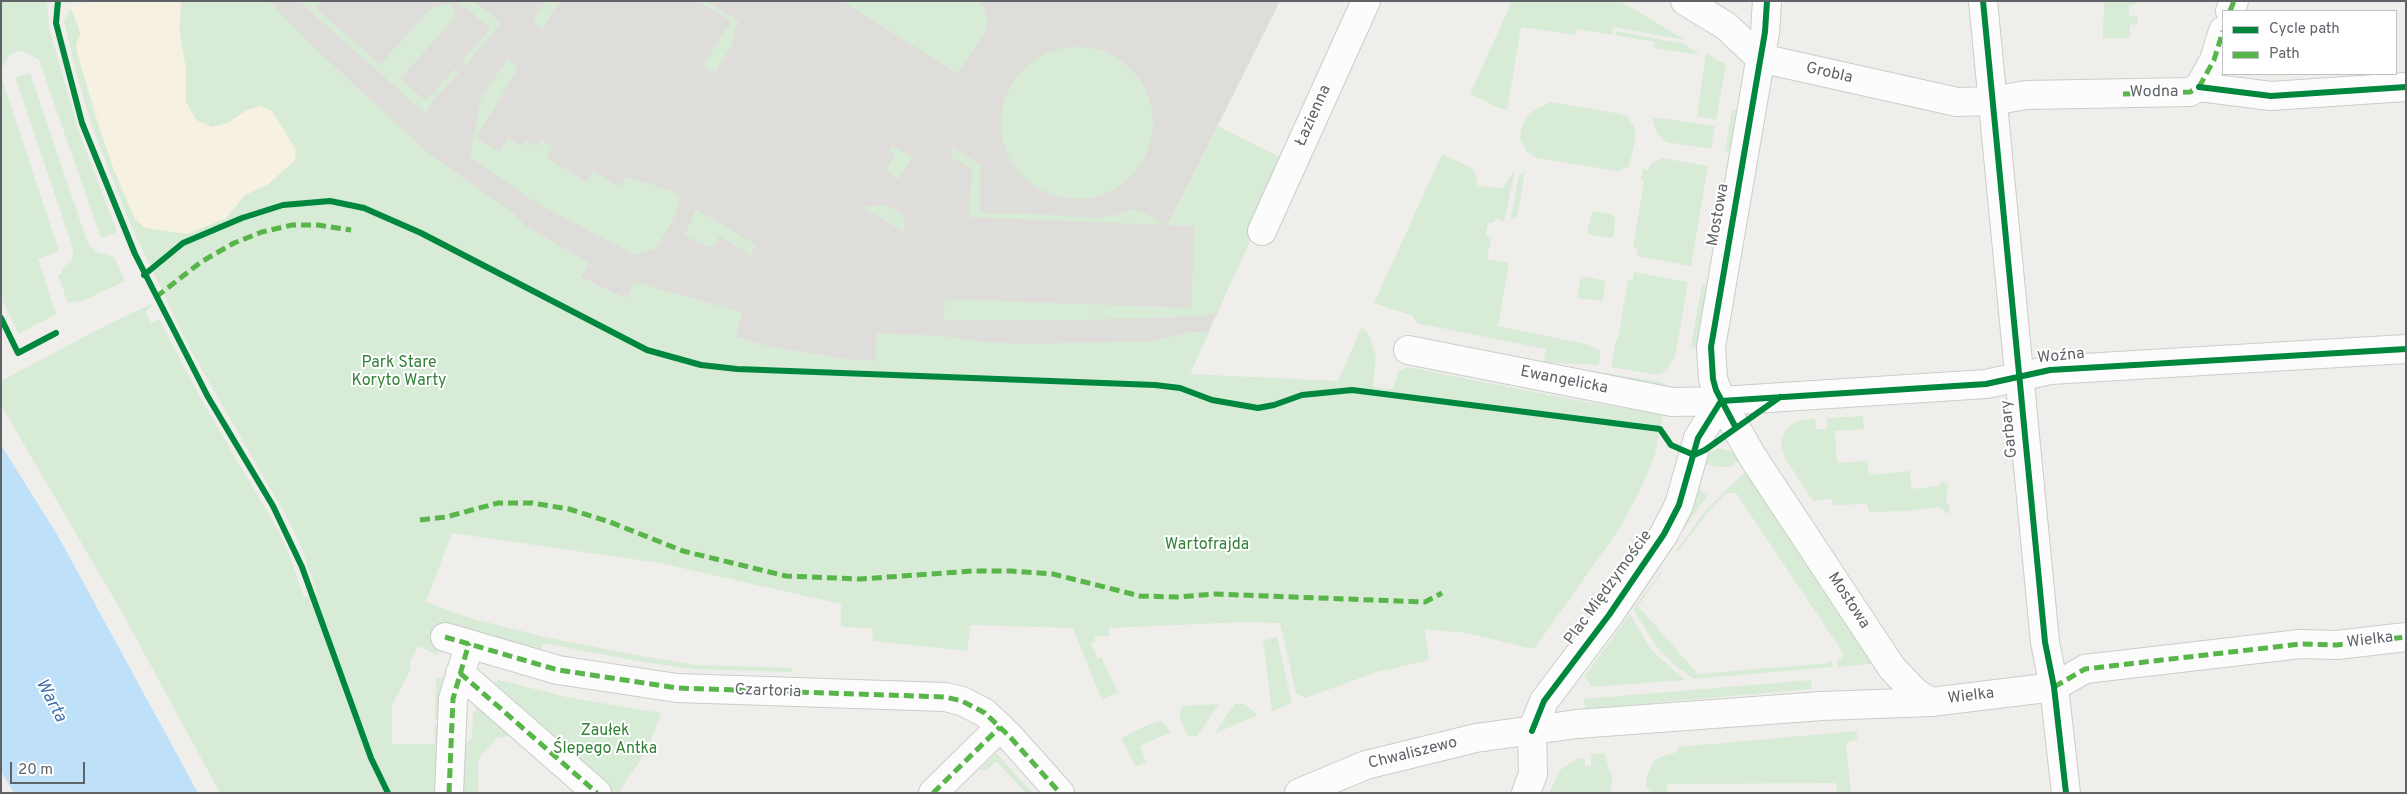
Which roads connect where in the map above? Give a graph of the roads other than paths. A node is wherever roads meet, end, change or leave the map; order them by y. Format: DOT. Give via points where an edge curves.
graph roads {
  1 [pos="1366,1"];
  2 [pos="1685,1"];
  3 [pos="1767,1"];
  4 [pos="1983,1"];
  5 [pos="2222,34"];
  6 [pos="1760,58"];
  7 [pos="2199,87"];
  8 [pos="2406,87"];
  9 [pos="1992,101"];
  10 [pos="1262,231"];
  11 [pos="2406,349"];
  12 [pos="1408,350"];
  13 [pos="2018,376"];
  14 [pos="1721,401"];
  15 [pos="2406,637"];
  16 [pos="460,674"];
  17 [pos="2054,687"];
  18 [pos="1931,702"];
  19 [pos="1000,727"];
  20 [pos="1532,730"];
  21 [pos="449,793"];
  22 [pos="597,793"];
  23 [pos="934,793"];
  24 [pos="1060,793"];
  25 [pos="1298,793"];
  26 [pos="1526,793"];
  27 [pos="2066,793"];
  1 -- 10 [label="street, Łazienna"];
  2 -- 6 [label="street" via="1726,26"];
  3 -- 6 [label="street, Mostowa"];
  4 -- 9 [label="street, Garbary"];
  5 -- 7 [label="street" via="2214,60"];
  6 -- 9 [label="street, Grobla" via="1957,102"];
  6 -- 14 [label="street, Mostowa" via="1711,347 1713,379"];
  7 -- 8 [label="street, Wodna" via="2271,96"];
  7 -- 9 [label="street, Wodna" via="2190,92 2026,95"];
  9 -- 13 [label="street, Garbary"];
  11 -- 13 [label="street, Woźna" via="2050,370"];
  12 -- 14 [label="street, Ewangelicka" via="1672,402"];
  13 -- 14 [label="street, Woźna" via="1986,384"];
  13 -- 17 [label="street, Garbary" via="2045,642"];
  14 -- 18 [label="street, Mostowa" via="1752,456 1892,668 1916,693"];
  14 -- 20 [label="street, Plac Międzymoście" via="1705,423 1679,504 1664,534 1609,615 1544,701"];
  15 -- 17 [label="street, Wielka" via="2337,645 2300,644 2086,669"];
  16 -- 19 [label="street, Czartoria" via="457,640 558,670 677,688 945,697 981,709"];
  16 -- 21 [label="street" via="453,699"];
  16 -- 22 [label="street"];
  17 -- 18 [label="street, Wielka"];
  17 -- 27 [label="street, Garbary"];
  18 -- 20 [label="street, Wielka" via="1822,706"];
  19 -- 23 [label="street"];
  19 -- 24 [label="street, Czartoria"];
  20 -- 25 [label="street, Chwaliszewo" via="1476,738 1410,753 1337,775"];
  20 -- 26 [label="street" via="1533,774"];
}
